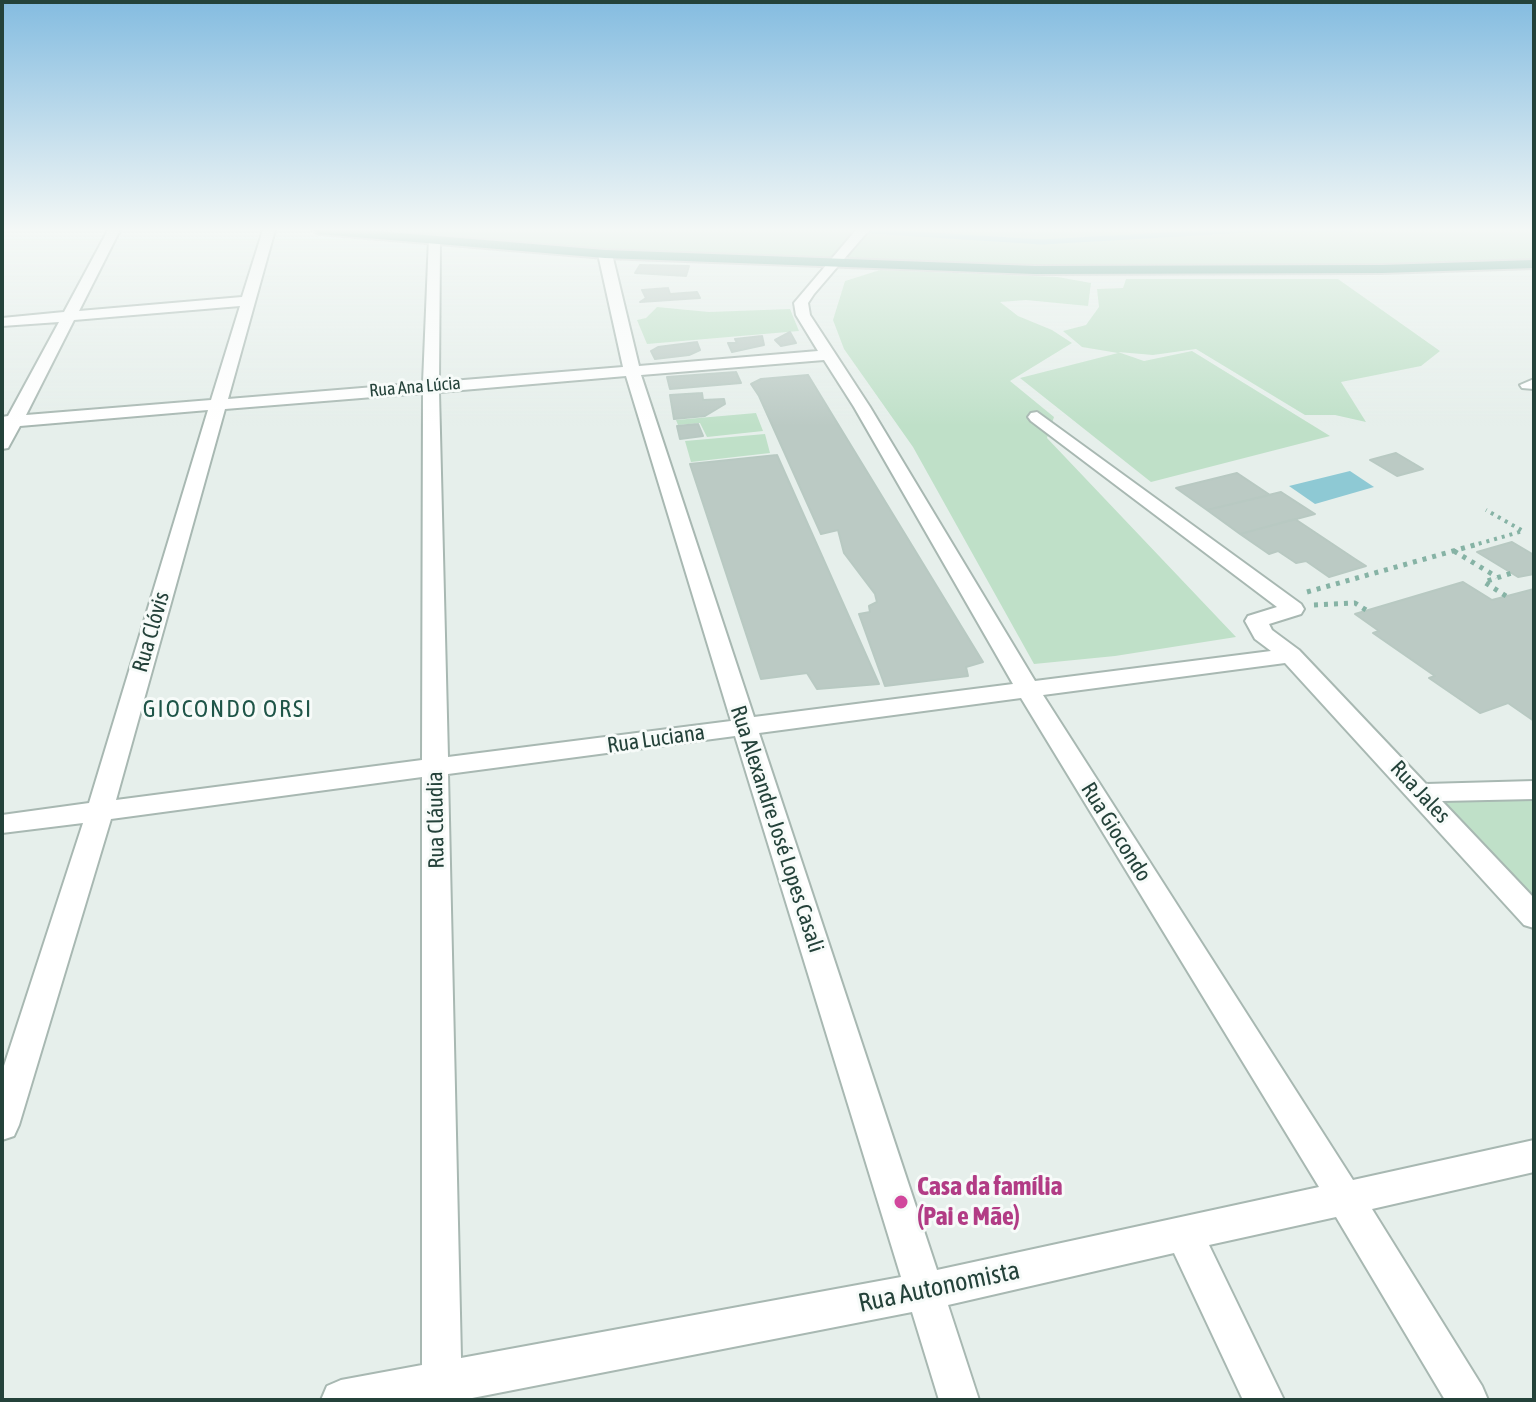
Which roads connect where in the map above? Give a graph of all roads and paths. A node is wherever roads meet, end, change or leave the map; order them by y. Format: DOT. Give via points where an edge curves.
graph roads {
  1 [pos="79,295"];
  2 [pos="250,295"];
  3 [pos="433,295"];
  4 [pos="615,295"];
  5 [pos="807,295"];
  6 [pos="248,301"];
  7 [pos="68,317"];
  8 [pos="2,322"];
  9 [pos="829,355"];
  10 [pos="632,371"];
  11 [pos="431,386"];
  12 [pos="217,404"];
  13 [pos="1037,417"];
  14 [pos="9,422"];
  15 [pos="2,444"];
  16 [pos="1486,510"];
  17 [pos="1453,550"];
  18 [pos="1512,573"];
  19 [pos="1498,578"];
  20 [pos="1295,595"];
  21 [pos="1506,596"];
  22 [pos="1298,662"];
  23 [pos="1028,690"];
  24 [pos="744,727"];
  25 [pos="435,770"];
  26 [pos="1534,790"];
  27 [pos="1421,793"];
  28 [pos="100,811"];
  29 [pos="2,824"];
  30 [pos="1534,917"];
  31 [pos="2,1125"];
  32 [pos="1534,1156"];
  33 [pos="1345,1198"];
  34 [pos="1184,1234"];
  35 [pos="926,1291"];
  36 [pos="442,1392"];
  37 [pos="341,1400"];
  38 [pos="959,1400"];
  39 [pos="1264,1400"];
  40 [pos="1468,1400"];
  1 -- 7 [label="street"];
  2 -- 6 [label="street, Rua Clóvis"];
  3 -- 11 [label="street, Rua Cláudia"];
  4 -- 10 [label="street, Rua Alexandre José Lopes Casali"];
  5 -- 9 [label="street, Rua Giocondo" via="801,303 803,315"];
  6 -- 7 [label="street"];
  6 -- 12 [label="street, Rua Clóvis"];
  7 -- 8 [label="street"];
  7 -- 14 [label="street"];
  9 -- 10 [label="street, Rua Ana Lúcia"];
  9 -- 23 [label="street, Rua Giocondo"];
  10 -- 11 [label="street, Rua Ana Lúcia"];
  10 -- 24 [label="street, Rua Alexandre José Lopes Casali"];
  11 -- 12 [label="street, Rua Ana Lúcia"];
  11 -- 25 [label="street, Rua Cláudia"];
  12 -- 14 [label="street, Rua Ana Lúcia"];
  12 -- 28 [label="street, Rua Clóvis"];
  13 -- 22 [label="street, Rua Jales" via="1293,609 1256,621 1263,634"];
  14 -- 15 [label="street"];
  16 -- 17 [label="path" via="1523,531"];
  17 -- 19 [label="path"];
  17 -- 20 [label="path"];
  18 -- 19 [label="path"];
  19 -- 21 [label="path" via="1484,582"];
  22 -- 23 [label="street, Rua Luciana"];
  22 -- 27 [label="street, Rua Jales"];
  23 -- 24 [label="street, Rua Luciana"];
  23 -- 33 [label="street, Rua Giocondo"];
  24 -- 25 [label="street, Rua Luciana"];
  24 -- 35 [label="street, Rua Alexandre José Lopes Casali"];
  25 -- 28 [label="street, Rua Luciana"];
  25 -- 36 [label="street, Rua Cláudia"];
  26 -- 27 [label="street"];
  27 -- 30 [label="street, Rua Jales"];
  28 -- 29 [label="street, Rua Luciana"];
  28 -- 31 [label="street, Rua Clóvis"];
  32 -- 33 [label="street, Rua Autonomista"];
  33 -- 34 [label="street, Rua Autonomista"];
  33 -- 40 [label="street, Rua Giocondo"];
  34 -- 35 [label="street, Rua Autonomista"];
  34 -- 39 [label="street"];
  35 -- 36 [label="street, Rua Autonomista"];
  35 -- 38 [label="street, Rua Alexandre José Lopes Casali"];
  36 -- 37 [label="street, Rua Autonomista"];
}
